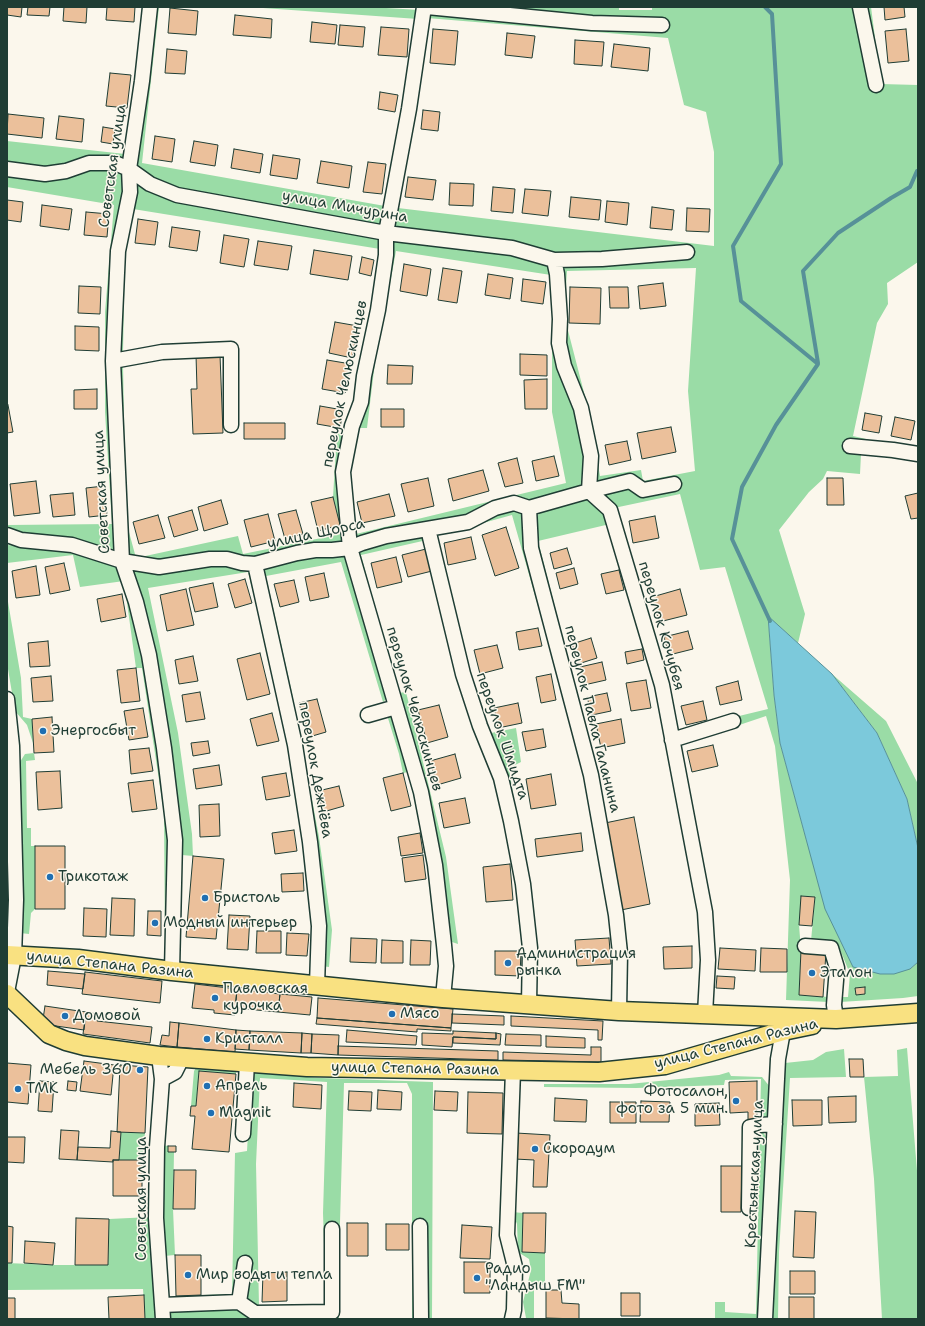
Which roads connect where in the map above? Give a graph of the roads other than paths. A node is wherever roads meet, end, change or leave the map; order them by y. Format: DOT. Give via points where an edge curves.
graph roads {
  1 [pos="150,7"];
  2 [pos="426,7"];
  3 [pos="860,7"];
  4 [pos="662,25"];
  5 [pos="876,85"];
  6 [pos="130,168"];
  7 [pos="7,169"];
  8 [pos="386,233"];
  9 [pos="687,252"];
  10 [pos="554,260"];
  11 [pos="113,361"];
  12 [pos="231,425"];
  13 [pos="850,446"];
  14 [pos="918,454"];
  15 [pos="674,484"];
  16 [pos="589,491"];
  17 [pos="529,508"];
  18 [pos="428,529"];
  19 [pos="7,535"];
  20 [pos="350,548"];
  21 [pos="122,561"];
  22 [pos="255,564"];
  23 [pos="7,699"];
  24 [pos="396,707"];
  25 [pos="368,714"];
  26 [pos="733,721"];
  27 [pos="672,740"];
  28 [pos="805,946"];
  29 [pos="11,955"];
  30 [pos="172,971"];
  31 [pos="317,985"];
  32 [pos="7,993"];
  33 [pos="443,998"];
  34 [pos="529,1004"];
  35 [pos="619,1011"];
  36 [pos="918,1013"];
  37 [pos="705,1014"];
  38 [pos="756,1016"];
  39 [pos="836,1019"];
  40 [pos="783,1031"];
  41 [pos="756,1038"];
  42 [pos="159,1056"];
  43 [pos="182,1058"];
  44 [pos="247,1063"];
  45 [pos="513,1071"];
  46 [pos="162,1079"];
  47 [pos="775,1124"];
  48 [pos="243,1134"];
  49 [pos="749,1208"];
  50 [pos="420,1226"];
  51 [pos="332,1229"];
  52 [pos="244,1263"];
  53 [pos="239,1302"];
  54 [pos="162,1305"];
  55 [pos="332,1315"];
  56 [pos="516,1316"];
  57 [pos="163,1319"];
  58 [pos="421,1319"];
  59 [pos="765,1319"];
  1 -- 6 [label="street, Советская улица"];
  2 -- 4 [label="street" via="592,23"];
  2 -- 8 [label="street, переулок Челюскинцев"];
  3 -- 5 [label="street"];
  6 -- 7 [label="street, улица Мичурина" via="115,163 89,163 66,171 45,174"];
  6 -- 8 [label="street, улица Мичурина" via="150,184 177,195"];
  6 -- 11 [label="street, Советская улица" via="130,192 118,251"];
  8 -- 10 [label="street, улица Мичурина" via="512,248"];
  8 -- 20 [label="street, переулок Челюскинцев" via="386,255 378,310 361,402 352,426 343,472"];
  9 -- 10 [label="street, улица Мичурина"];
  10 -- 16 [label="street" via="560,319 559,343 564,366 581,408 591,456"];
  11 -- 12 [label="street" via="162,352 231,349"];
  11 -- 21 [label="street, Советская улица"];
  13 -- 14 [label="street"];
  15 -- 16 [label="street, улица Щорса" via="643,490 630,482"];
  16 -- 17 [label="street, улица Щорса"];
  16 -- 27 [label="street, переулок Кочубея" via="610,510 662,685"];
  17 -- 18 [label="street, улица Щорса" via="514,503 494,508 468,522"];
  17 -- 35 [label="street, переулок Павла Галанина" via="531,548 591,775 620,953"];
  18 -- 20 [label="street, улица Щорса" via="386,536"];
  18 -- 34 [label="street, переулок Шмидта" via="462,674 501,778 511,821 523,884 530,948"];
  19 -- 21 [label="street, улица Щорса" via="21,540 72,545"];
  20 -- 22 [label="street, улица Щорса" via="314,550"];
  20 -- 24 [label="street, переулок Челюскинцев"];
  21 -- 22 [label="street, улица Щорса" via="159,567 210,559"];
  21 -- 30 [label="street, Советская улица" via="136,602 149,655 164,748 175,840"];
  22 -- 31 [label="street, переулок Дежнёва" via="295,745 310,842 319,926"];
  23 -- 29 [label="street" via="12,746 16,900"];
  24 -- 25 [label="street"];
  24 -- 33 [label="street, переулок Челюскинцев" via="421,792 435,865 446,966"];
  26 -- 27 [label="street"];
  27 -- 37 [label="street, переулок Кочубея" via="705,912 708,960"];
  28 -- 39 [label="street" via="831,948 837,968 834,1005"];
  29 -- 30 [label="main road, улица Степана Разина" via="78,959"];
  29 -- 32 [label="street"];
  30 -- 31 [label="main road, улица Степана Разина"];
  31 -- 33 [label="main road, улица Степана Разина"];
  32 -- 42 [label="main road, улица Степана Разина" via="49,1034 85,1046"];
  33 -- 34 [label="main road, улица Степана Разина"];
  34 -- 35 [label="main road, улица Степана Разина"];
  35 -- 37 [label="main road, улица Степана Разина"];
  36 -- 39 [label="main road, улица Степана Разина"];
  37 -- 38 [label="main road, улица Степана Разина"];
  38 -- 39 [label="main road, улица Степана Разина"];
  38 -- 41 [label="street"];
  39 -- 40 [label="main road, улица Степана Разина"];
  40 -- 41 [label="main road, улица Степана Разина"];
  40 -- 47 [label="street, Крестьянская улица" via="778,1059"];
  41 -- 45 [label="main road, улица Степана Разина" via="652,1066 599,1072"];
  42 -- 43 [label="main road, улица Степана Разина"];
  42 -- 46 [label="street, Советская улица"];
  43 -- 44 [label="main road, улица Степана Разина"];
  43 -- 46 [label="street" via="175,1072"];
  44 -- 45 [label="main road, улица Степана Разина" via="307,1067"];
  44 -- 48 [label="street"];
  45 -- 56 [label="street" via="507,1235 515,1267"];
  46 -- 54 [label="street, Советская улица" via="157,1147 156,1218"];
  47 -- 49 [label="street" via="750,1127"];
  47 -- 59 [label="street, Крестьянская улица"];
  50 -- 58 [label="street"];
  51 -- 55 [label="street"];
  52 -- 53 [label="street"];
  53 -- 54 [label="street"];
  53 -- 55 [label="street" via="255,1313"];
  54 -- 57 [label="street, Советская улица"];
}
